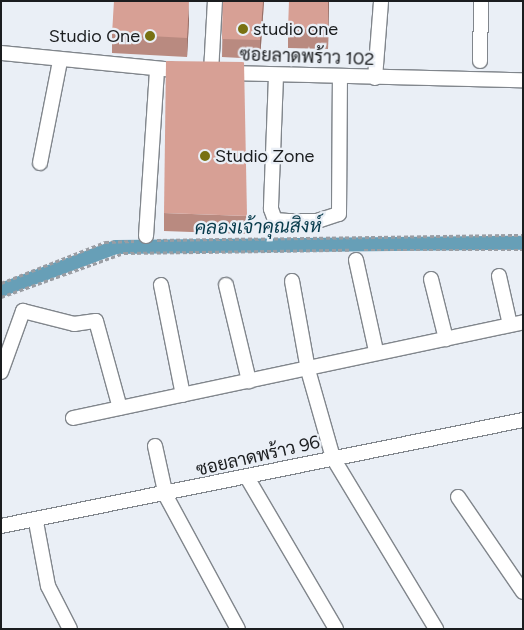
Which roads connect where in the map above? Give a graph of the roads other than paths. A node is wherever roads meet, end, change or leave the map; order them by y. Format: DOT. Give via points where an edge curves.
graph roads {
  1 [pos="215,1"];
  2 [pos="381,1"];
  3 [pos="482,1"];
  4 [pos="1,53"];
  5 [pos="60,61"];
  6 [pos="480,61"];
  7 [pos="158,70"];
  8 [pos="211,72"];
  9 [pos="276,76"];
  10 [pos="340,78"];
  11 [pos="375,78"];
  12 [pos="523,80"];
  13 [pos="40,163"];
  14 [pos="145,239"];
  15 [pos="356,260"];
  16 [pos="499,276"];
  17 [pos="431,279"];
  18 [pos="292,281"];
  19 [pos="161,285"];
  20 [pos="226,285"];
  21 [pos="516,324"];
  22 [pos="446,339"];
  23 [pos="376,351"];
  24 [pos="2,366"];
  25 [pos="308,370"];
  26 [pos="250,381"];
  27 [pos="183,395"];
  28 [pos="120,408"];
  29 [pos="73,418"];
  30 [pos="523,420"];
  31 [pos="155,446"];
  32 [pos="333,458"];
  33 [pos="248,479"];
  34 [pos="166,496"];
  35 [pos="458,497"];
  36 [pos="36,522"];
  37 [pos="1,526"];
  38 [pos="523,592"];
  39 [pos="70,629"];
  40 [pos="238,629"];
  41 [pos="336,629"];
  42 [pos="436,629"];
  1 -- 8 [label="street"];
  2 -- 11 [label="street"];
  3 -- 6 [label="street"];
  4 -- 5 [label="street, ซอยลาดพร้าว 102"];
  5 -- 7 [label="street, ซอยลาดพร้าว 102"];
  5 -- 13 [label="street"];
  7 -- 8 [label="street, ซอยลาดพร้าว 102"];
  7 -- 14 [label="street"];
  8 -- 9 [label="street, ซอยลาดพร้าว 102"];
  9 -- 10 [label="street, ซอยลาดพร้าว 102"];
  9 -- 10 [label="street" via="271,210 275,220 288,221 317,221 339,214"];
  10 -- 11 [label="street, ซอยลาดพร้าว 102"];
  11 -- 12 [label="street, ซอยลาดพร้าว 102"];
  15 -- 23 [label="street"];
  16 -- 21 [label="street"];
  17 -- 22 [label="street"];
  18 -- 25 [label="street"];
  19 -- 27 [label="street"];
  20 -- 26 [label="street"];
  21 -- 22 [label="street"];
  22 -- 23 [label="street"];
  23 -- 25 [label="street"];
  24 -- 28 [label="street" via="23,310 74,324 96,321"];
  25 -- 26 [label="street"];
  25 -- 32 [label="street"];
  26 -- 27 [label="street"];
  27 -- 28 [label="street"];
  28 -- 29 [label="street"];
  30 -- 32 [label="street, ซอยลาดพร้าว 96"];
  31 -- 34 [label="street"];
  32 -- 33 [label="street, ซอยลาดพร้าว 96"];
  32 -- 42 [label="street"];
  33 -- 34 [label="street, ซอยลาดพร้าว 96"];
  33 -- 41 [label="street"];
  34 -- 36 [label="street, ซอยลาดพร้าว 96"];
  34 -- 40 [label="street"];
  35 -- 38 [label="street"];
  36 -- 37 [label="street, ซอยลาดพร้าว 96"];
  36 -- 39 [label="street" via="48,586"];
}
